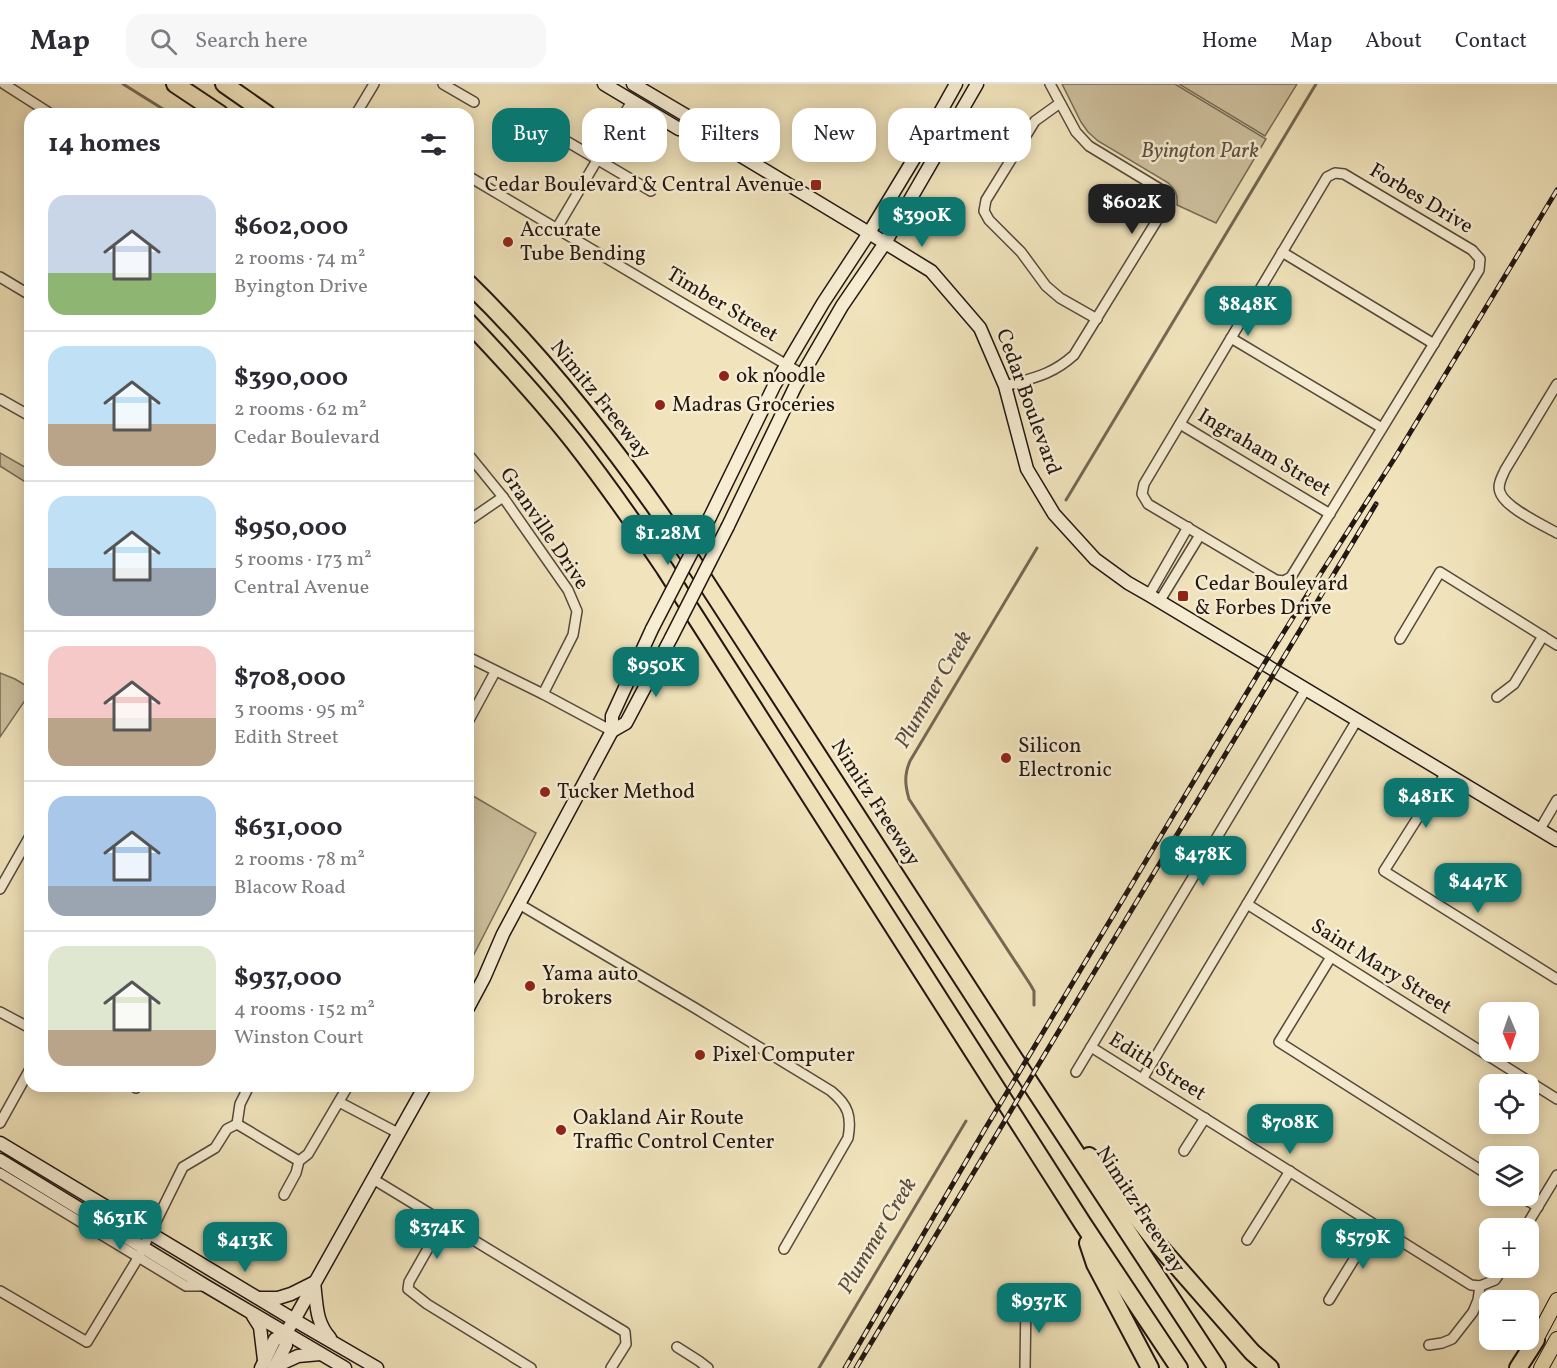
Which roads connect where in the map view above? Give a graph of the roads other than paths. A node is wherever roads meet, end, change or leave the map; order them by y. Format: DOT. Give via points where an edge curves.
graph roads {
  1 [pos="4,84"];
  2 [pos="175,84"];
  3 [pos="225,84"];
  4 [pos="374,84"];
  5 [pos="443,84"];
  6 [pos="604,84"];
  7 [pos="633,84"];
  8 [pos="956,84"];
  9 [pos="977,84"];
  10 [pos="1050,84"];
  11 [pos="633,101"];
  12 [pos="474,102"];
  13 [pos="1060,103"];
  14 [pos="42,108"];
  15 [pos="211,108"];
  16 [pos="259,108"];
  17 [pos="360,108"];
  18 [pos="629,108"];
  19 [pos="679,111"];
  20 [pos="679,129"];
  21 [pos="597,162"];
  22 [pos="601,162"];
  23 [pos="751,162"];
  24 [pos="474,180"];
  25 [pos="651,191"];
  26 [pos="557,228"];
  27 [pos="869,233"];
  28 [pos="885,243"];
  29 [pos="1282,252"];
  30 [pos="0,277"];
  31 [pos="474,289"];
  32 [pos="24,291"];
  33 [pos="1097,319"];
  34 [pos="474,328"];
  35 [pos="1231,338"];
  36 [pos="1434,344"];
  37 [pos="787,365"];
  38 [pos="802,374"];
  39 [pos="1557,384"];
  40 [pos="1005,386"];
  41 [pos="0,399"];
  42 [pos="24,411"];
  43 [pos="1180,424"];
  44 [pos="1382,428"];
  45 [pos="474,461"];
  46 [pos="503,497"];
  47 [pos="1330,514"];
  48 [pos="474,517"];
  49 [pos="1188,527"];
  50 [pos="1557,533"];
  51 [pos="1200,535"];
  52 [pos="1154,598"];
  53 [pos="1543,636"];
  54 [pos="1400,639"];
  55 [pos="1557,645"];
  56 [pos="474,660"];
  57 [pos="495,672"];
  58 [pos="1306,689"];
  59 [pos="543,694"];
  60 [pos="1497,698"];
  61 [pos="474,711"];
  62 [pos="1357,720"];
  63 [pos="612,731"];
  64 [pos="1446,773"];
  65 [pos="1557,801"];
  66 [pos="1540,829"];
  67 [pos="1557,840"];
  68 [pos="24,844"];
  69 [pos="4,872"];
  70 [pos="0,889"];
  71 [pos="519,904"];
  72 [pos="1247,904"];
  73 [pos="1330,957"];
  74 [pos="1557,979"];
  75 [pos="474,996"];
  76 [pos="0,1012"];
  77 [pos="24,1025"];
  78 [pos="1091,1047"];
  79 [pos="1015,1060"];
  80 [pos="1076,1072"];
  81 [pos="1143,1078"];
  82 [pos="24,1079"];
  83 [pos="246,1092"];
  84 [pos="345,1092"];
  85 [pos="422,1092"];
  86 [pos="1557,1099"];
  87 [pos="339,1102"];
  88 [pos="1,1117"];
  89 [pos="1205,1118"];
  90 [pos="237,1124"];
  91 [pos="398,1133"];
  92 [pos="0,1143"];
  93 [pos="1184,1151"];
  94 [pos="0,1161"];
  95 [pos="299,1161"];
  96 [pos="1479,1169"];
  97 [pos="1290,1171"];
  98 [pos="0,1173"];
  99 [pos="1557,1175"];
  100 [pos="373,1179"];
  101 [pos="284,1195"];
  102 [pos="1538,1207"];
  103 [pos="1531,1218"];
  104 [pos="443,1222"];
  105 [pos="1083,1224"];
  106 [pos="1375,1226"];
  107 [pos="151,1233"];
  108 [pos="1247,1240"];
  109 [pos="784,1249"];
  110 [pos="141,1253"];
  111 [pos="1496,1278"];
  112 [pos="314,1283"];
  113 [pos="1479,1286"];
  114 [pos="0,1291"];
  115 [pos="259,1298"];
  116 [pos="1026,1299"];
  117 [pos="1329,1300"];
  118 [pos="1557,1300"];
  119 [pos="251,1313"];
  120 [pos="294,1320"];
  121 [pos="1539,1334"];
  122 [pos="284,1336"];
  123 [pos="1557,1339"];
  124 [pos="334,1343"];
  125 [pos="1429,1345"];
  126 [pos="677,1347"];
  127 [pos="1530,1350"];
  128 [pos="320,1354"];
  129 [pos="268,1366"];
  130 [pos="704,1367"];
  131 [pos="345,1368"];
  132 [pos="377,1368"];
  133 [pos="529,1368"];
  134 [pos="611,1368"];
  135 [pos="1025,1368"];
  136 [pos="1150,1368"];
  137 [pos="1179,1368"];
  138 [pos="1216,1368"];
  139 [pos="1270,1368"];
  140 [pos="1520,1368"];
  141 [pos="1541,1368"];
  1 -- 14 [label="street"];
  2 -- 15 [label="highway"];
  3 -- 16 [label="highway"];
  4 -- 17 [label="street"];
  5 -- 12 [label="street"];
  6 -- 11 [label="main road, Cedar Boulevard"];
  7 -- 19 [label="main road, Cedar Boulevard"];
  8 -- 27 [label="main road"];
  9 -- 28 [label="main road"];
  10 -- 13 [label="street"];
  11 -- 18 [label="street"];
  11 -- 20 [label="main road, Cedar Boulevard"];
  13 -- 33 [label="street" via="1089,146 1160,189 1166,197 1164,209"];
  13 -- 33 [label="street" via="1027,132 986,200 984,211 1022,252 1046,286"];
  21 -- 26 [label="street"];
  22 -- 25 [label="street"];
  23 -- 27 [label="main road, Cedar Boulevard"];
  24 -- 26 [label="street, Timber Street"];
  26 -- 37 [label="street, Timber Street"];
  27 -- 28 [label="main road, Cedar Boulevard"];
  27 -- 37 [label="main road"];
  28 -- 38 [label="main road"];
  28 -- 40 [label="main road, Cedar Boulevard" via="931,271 980,328"];
  29 -- 35 [label="street, Forbes Drive"];
  29 -- 36 [label="street"];
  29 -- 36 [label="street, Forbes Drive" via="1327,177 1335,173 1344,174 1472,250 1480,260 1479,270"];
  30 -- 32 [label="street"];
  31 -- 79 [label="highway, Nimitz Freeway" via="595,426 648,496"];
  33 -- 40 [label="street" via="1074,355 1062,366 1046,375"];
  34 -- 105 [label="highway" via="574,442 630,518"];
  35 -- 43 [label="street, Forbes Drive"];
  35 -- 44 [label="street"];
  36 -- 44 [label="street, Forbes Drive"];
  37 -- 38 [label="street, Timber Street"];
  37 -- 63 [label="main road, bridge" via="652,629 612,716"];
  38 -- 63 [label="main road, bridge" via="626,723"];
  39 -- 50 [label="street" via="1505,470 1499,492 1505,501"];
  40 -- 52 [label="main road, Cedar Boulevard" via="1028,469 1054,514 1095,559"];
  41 -- 42 [label="street"];
  43 -- 47 [label="street, Ingraham Street"];
  43 -- 49 [label="street, Forbes Drive" via="1144,484 1142,494 1148,504"];
  44 -- 47 [label="street, Forbes Drive"];
  45 -- 46 [label="street, Granville Drive"];
  46 -- 48 [label="street"];
  46 -- 59 [label="street, Granville Drive" via="568,590 577,611 573,635"];
  47 -- 51 [label="street, Forbes Drive" via="1291,577 1284,581"];
  49 -- 51 [label="street, Forbes Drive"];
  49 -- 52 [label="street"];
  51 -- 52 [label="street"];
  52 -- 58 [label="main road, Cedar Boulevard"];
  53 -- 54 [label="street" via="1440,572"];
  53 -- 55 [label="street"];
  53 -- 60 [label="street" via="1514,684"];
  56 -- 57 [label="street"];
  57 -- 59 [label="street"];
  57 -- 61 [label="street"];
  58 -- 62 [label="main road, Cedar Boulevard"];
  58 -- 78 [label="street"];
  59 -- 63 [label="street"];
  62 -- 64 [label="main road, Cedar Boulevard"];
  62 -- 72 [label="street"];
  63 -- 71 [label="main road"];
  64 -- 66 [label="main road, Cedar Boulevard"];
  64 -- 74 [label="street" via="1384,871"];
  65 -- 66 [label="street"];
  66 -- 67 [label="main road, Cedar Boulevard"];
  68 -- 69 [label="street"];
  69 -- 70 [label="street"];
  71 -- 75 [label="main road"];
  71 -- 109 [label="street" via="841,1099 848,1112 848,1138"];
  72 -- 73 [label="street, Saint Mary Street"];
  72 -- 81 [label="street"];
  73 -- 86 [label="street, Saint Mary Street"];
  73 -- 96 [label="street" via="1279,1042"];
  76 -- 77 [label="street"];
  78 -- 80 [label="street"];
  78 -- 81 [label="street, Edith Street"];
  79 -- 138 [label="highway, Nimitz Freeway"];
  79 -- 139 [label="highway" via="1160,1247"];
  81 -- 89 [label="street, Edith Street"];
  82 -- 88 [label="street"];
  83 -- 90 [label="street"];
  84 -- 87 [label="street"];
  85 -- 91 [label="main road"];
  87 -- 91 [label="street"];
  87 -- 95 [label="street" via="308,1155"];
  89 -- 93 [label="street"];
  89 -- 97 [label="street, Edith Street"];
  90 -- 95 [label="street"];
  90 -- 107 [label="street" via="227,1129 214,1148 183,1167"];
  91 -- 100 [label="main road"];
  92 -- 107 [label="main road"];
  94 -- 110 [label="main road"];
  95 -- 101 [label="street"];
  97 -- 106 [label="street, Edith Street"];
  97 -- 108 [label="street"];
  98 -- 110 [label="street"];
  99 -- 102 [label="street"];
  100 -- 104 [label="street"];
  100 -- 112 [label="main road"];
  102 -- 103 [label="street"];
  104 -- 133 [label="street" via="408,1290"];
  104 -- 134 [label="street" via="625,1332 626,1344"];
  105 -- 136 [label="highway" via="1095,1264"];
  105 -- 137 [label="highway"];
  106 -- 113 [label="street, Edith Street" via="1471,1285"];
  106 -- 117 [label="street"];
  107 -- 110 [label="street"];
  107 -- 115 [label="main road"];
  110 -- 114 [label="street" via="87,1342"];
  110 -- 119 [label="main road"];
  111 -- 113 [label="street"];
  112 -- 115 [label="main road" via="278,1298"];
  112 -- 120 [label="main road"];
  112 -- 124 [label="main road" via="318,1319"];
  113 -- 125 [label="street" via="1473,1312 1452,1339"];
  115 -- 120 [label="main road"];
  116 -- 135 [label="street"];
  118 -- 121 [label="main road"];
  119 -- 122 [label="main road"];
  119 -- 129 [label="main road" via="260,1327"];
  120 -- 122 [label="main road"];
  120 -- 124 [label="main road"];
  122 -- 128 [label="main road"];
  122 -- 129 [label="main road" via="275,1339"];
  123 -- 141 [label="main road"];
  124 -- 132 [label="main road"];
  126 -- 130 [label="street"];
  127 -- 140 [label="highway"];
  128 -- 129 [label="main road"];
  128 -- 131 [label="main road"];
}
